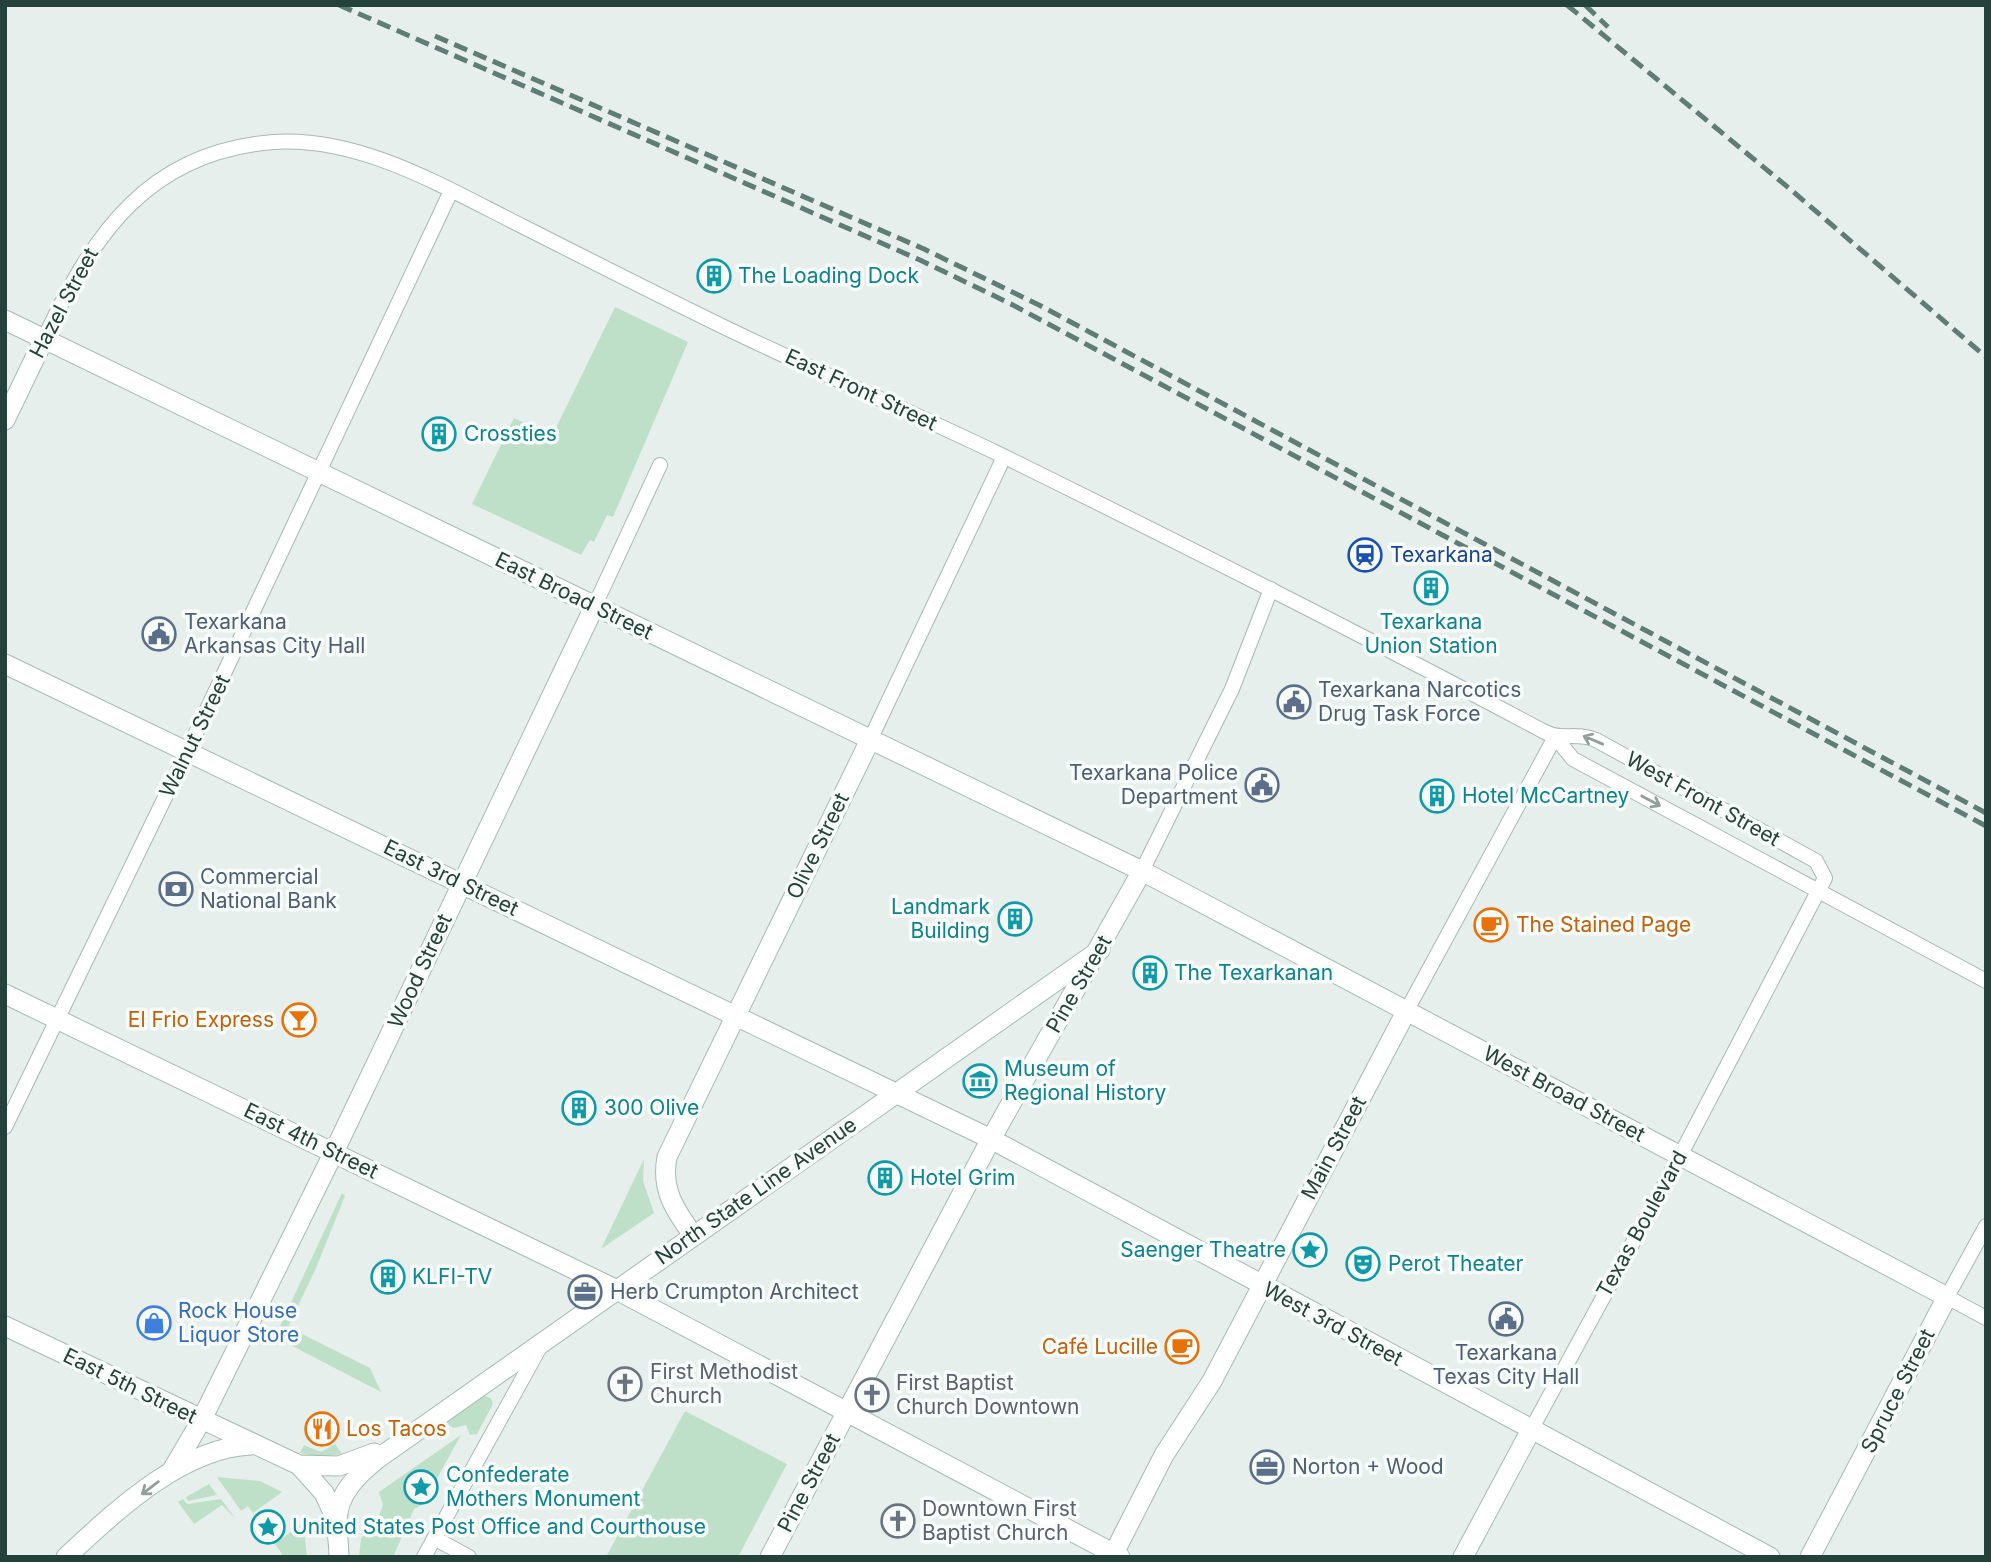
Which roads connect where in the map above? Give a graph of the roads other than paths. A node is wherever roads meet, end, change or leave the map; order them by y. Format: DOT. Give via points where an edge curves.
graph roads {
  1 [pos="451,191"];
  2 [pos="5,320"];
  3 [pos="44,339"];
  4 [pos="5,420"];
  5 [pos="1004,457"];
  6 [pos="660,466"];
  7 [pos="319,474"];
  8 [pos="1271,589"];
  9 [pos="595,606"];
  10 [pos="5,664"];
  11 [pos="1555,737"];
  12 [pos="870,740"];
  13 [pos="187,752"];
  14 [pos="1142,871"];
  15 [pos="461,882"];
  16 [pos="1821,892"];
  17 [pos="1100,950"];
  18 [pos="1986,981"];
  19 [pos="5,995"];
  20 [pos="1407,1010"];
  21 [pos="734,1015"];
  22 [pos="58,1020"];
  23 [pos="895,1093"];
  24 [pos="5,1127"];
  25 [pos="991,1139"];
  26 [pos="334,1152"];
  27 [pos="1680,1156"];
  28 [pos="1986,1226"];
  29 [pos="693,1235"];
  30 [pos="1263,1286"];
  31 [pos="615,1289"];
  32 [pos="1947,1297"];
  33 [pos="1986,1318"];
  34 [pos="5,1326"];
  35 [pos="544,1339"];
  36 [pos="847,1411"];
  37 [pos="201,1421"];
  38 [pos="1531,1430"];
  39 [pos="411,1432"];
  40 [pos="255,1445"];
  41 [pos="299,1465"];
  42 [pos="172,1472"];
  43 [pos="337,1521"];
  44 [pos="434,1538"];
  45 [pos="1115,1556"];
  46 [pos="66,1557"];
  47 [pos="339,1557"];
  48 [pos="425,1557"];
  49 [pos="469,1557"];
  50 [pos="770,1557"];
  51 [pos="1463,1557"];
  52 [pos="1769,1557"];
  53 [pos="1810,1557"];
  1 -- 3 [label="street, Hazel Street" via="374,157 328,144 278,142 229,147 181,167 142,192 111,222 67,289"];
  1 -- 5 [label="street, East Front Street" via="724,327"];
  1 -- 7 [label="street, Walnut Street"];
  2 -- 3 [label="street, East Broad Street"];
  3 -- 4 [label="street, Hazel Street"];
  3 -- 7 [label="street, East Broad Street"];
  5 -- 8 [label="street, East Front Street"];
  5 -- 12 [label="street, Olive Street"];
  6 -- 9 [label="street, Wood Street"];
  7 -- 9 [label="street, East Broad Street"];
  7 -- 13 [label="street, Walnut Street"];
  8 -- 11 [label="street, West Front Street"];
  8 -- 14 [label="street, Pine Street" via="1232,689"];
  9 -- 12 [label="street, East Broad Street"];
  9 -- 15 [label="street, Wood Street"];
  10 -- 13 [label="street, East 3rd Street"];
  11 -- 16 [label="street, West Front Street, one-way" via="1573,759"];
  16 -- 11 [label="street, West Front Street, one-way" via="1825,878 1815,861 1596,740 1573,734"];
  11 -- 20 [label="street, Main Street"];
  12 -- 14 [label="street, East Broad Street"];
  12 -- 21 [label="street, Olive Street"];
  13 -- 15 [label="street, East 3rd Street"];
  13 -- 22 [label="street, Walnut Street"];
  14 -- 17 [label="street, Pine Street"];
  14 -- 20 [label="street, West Broad Street"];
  15 -- 21 [label="street, East 3rd Street"];
  15 -- 26 [label="street, Wood Street"];
  16 -- 18 [label="street, West Front Street"];
  16 -- 27 [label="street, Texas Boulevard"];
  17 -- 23 [label="street, North State Line Avenue"];
  17 -- 25 [label="street, Pine Street"];
  19 -- 22 [label="street, East 4th Street"];
  20 -- 27 [label="street, West Broad Street"];
  20 -- 30 [label="street, Main Street"];
  21 -- 23 [label="street, East 3rd Street"];
  21 -- 29 [label="street, Olive Street" via="667,1157 664,1175 671,1203"];
  22 -- 24 [label="street, Walnut Street"];
  22 -- 26 [label="street, East 4th Street"];
  23 -- 25 [label="street, West 3rd Street"];
  23 -- 29 [label="street, North State Line Avenue"];
  25 -- 30 [label="street, West 3rd Street"];
  25 -- 36 [label="street, Pine Street"];
  26 -- 31 [label="street, East 4th Street"];
  26 -- 37 [label="street, Wood Street"];
  27 -- 32 [label="street, West Broad Street"];
  27 -- 38 [label="street, Texas Boulevard"];
  28 -- 32 [label="street, Spruce Street"];
  29 -- 31 [label="street, North State Line Avenue"];
  30 -- 38 [label="street, West 3rd Street"];
  30 -- 45 [label="street, Main Street" via="1195,1411 1164,1455"];
  31 -- 35 [label="street, North State Line Avenue"];
  31 -- 36 [label="street, East 4th Street"];
  32 -- 33 [label="street, West Broad Street"];
  32 -- 53 [label="street, Spruce Street"];
  34 -- 37 [label="street, East 5th Street"];
  35 -- 39 [label="street, North State Line Avenue"];
  35 -- 44 [label="street"];
  36 -- 45 [label="street, East 4th Street"];
  36 -- 50 [label="street, Pine Street"];
  37 -- 40 [label="street, East 5th Street"];
  37 -- 42 [label="street, Wood Street"];
  38 -- 51 [label="street, Texas Boulevard"];
  38 -- 52 [label="street, West 3rd Street"];
  39 -- 41 [label="street, North State Line Avenue" via="352,1463"];
  39 -- 43 [label="street, North State Line Avenue" via="353,1480"];
  40 -- 41 [label="street, North State Line Avenue"];
  40 -- 42 [label="street, North State Line Avenue" via="202,1454"];
  41 -- 43 [label="street" via="324,1493"];
  42 -- 46 [label="street, North State Line Avenue, one-way"];
  43 -- 47 [label="street, North State Line Avenue"];
  44 -- 48 [label="street"];
  44 -- 49 [label="street"];
}
